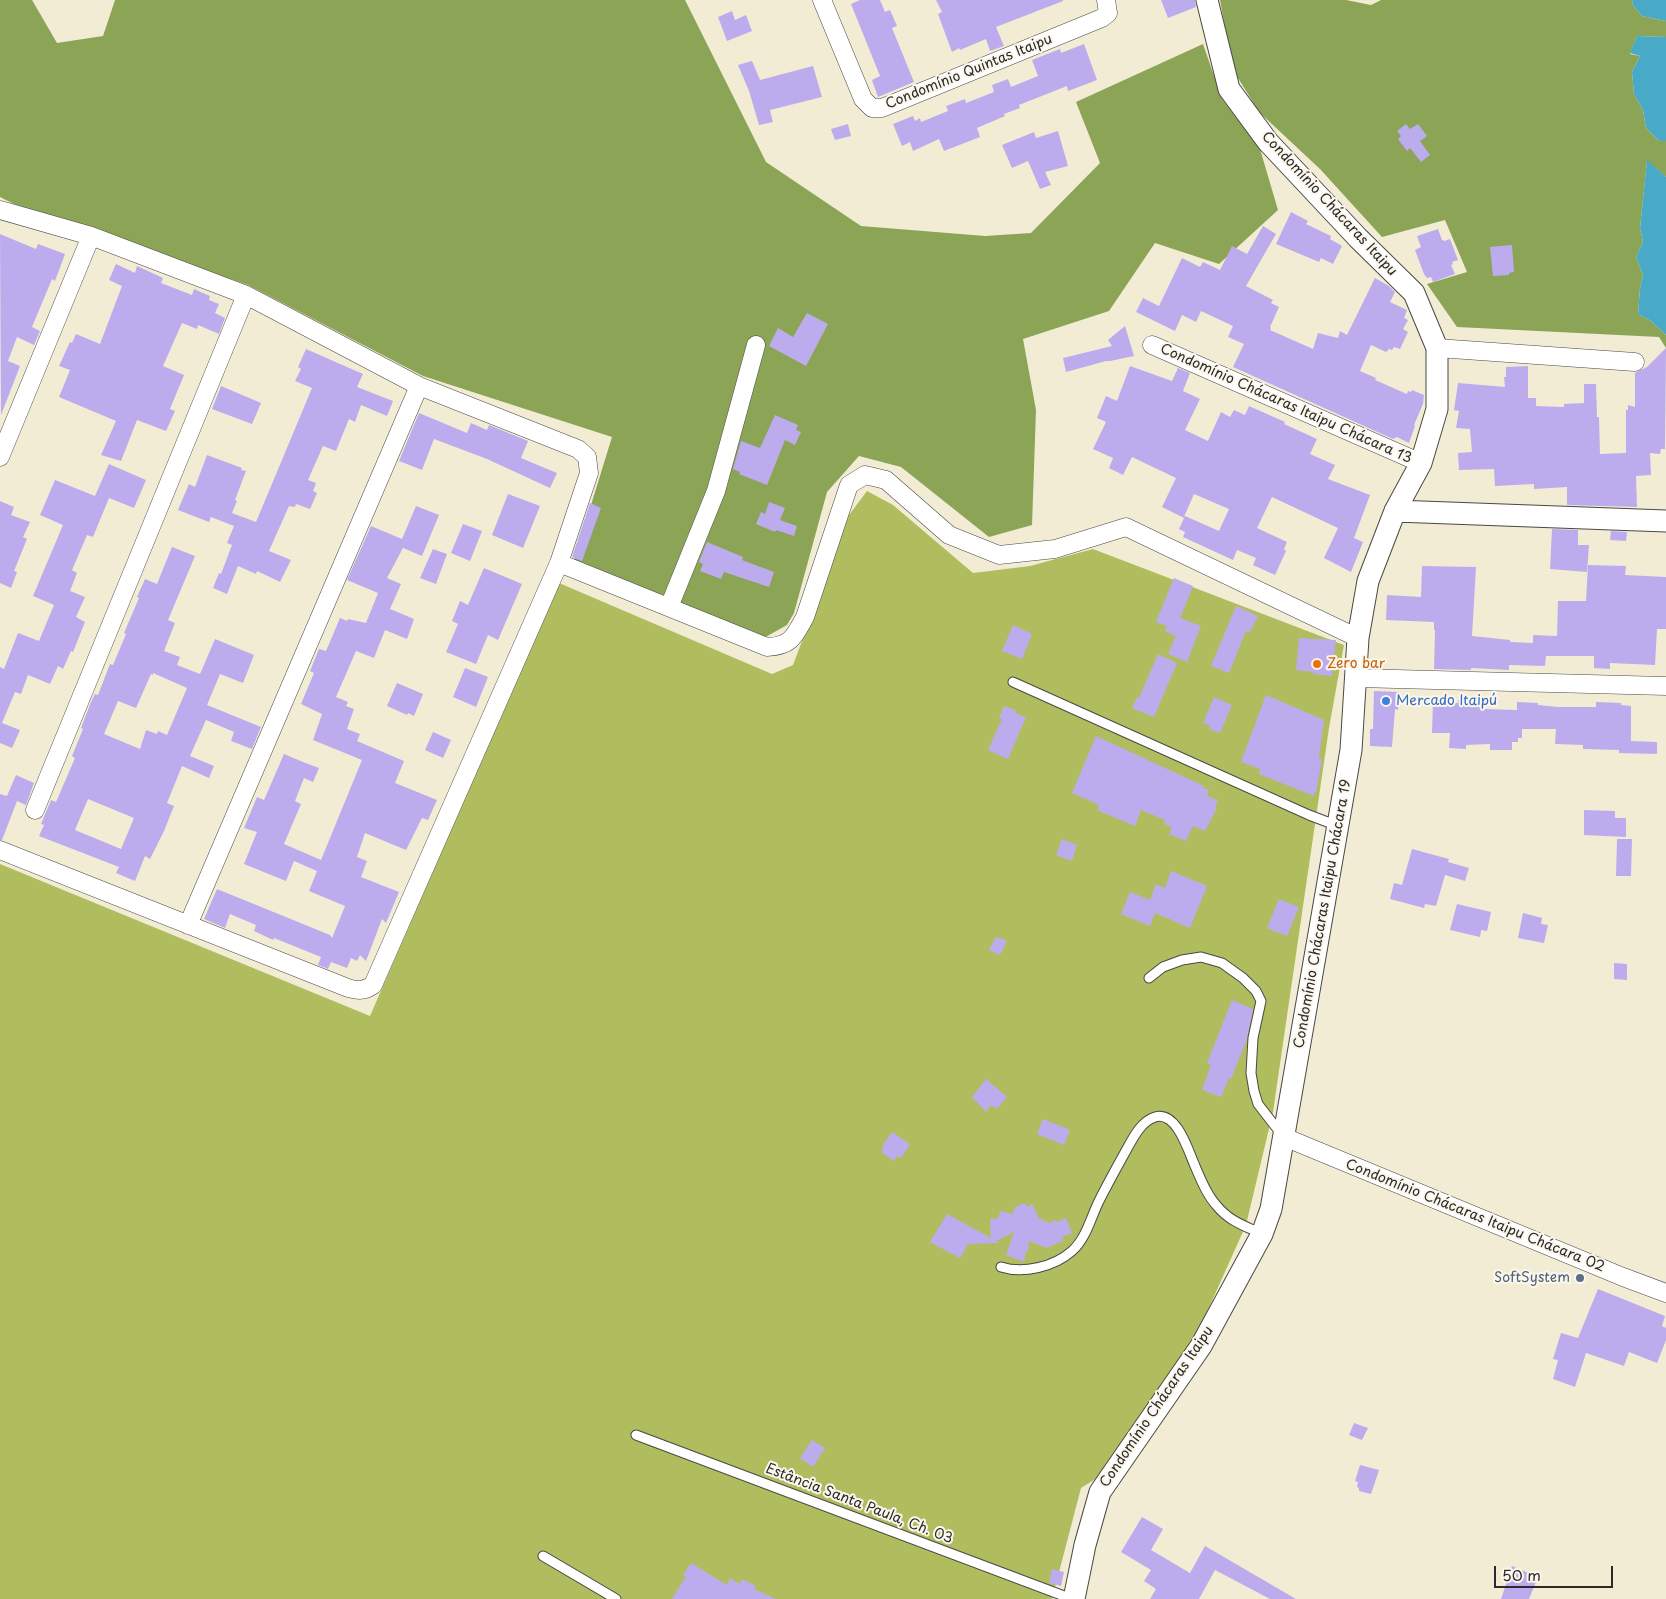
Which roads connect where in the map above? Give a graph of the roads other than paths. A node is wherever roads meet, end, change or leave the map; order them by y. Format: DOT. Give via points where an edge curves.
graph roads {
  1 [pos="822,0"];
  2 [pos="1106,0"];
  3 [pos="1207,0"];
  4 [pos="0,210"];
  5 [pos="91,236"];
  6 [pos="246,295"];
  7 [pos="756,345"];
  8 [pos="1152,345"];
  9 [pos="1437,348"];
  10 [pos="1635,362"];
  11 [pos="419,386"];
  12 [pos="0,457"];
  13 [pos="1421,462"];
  14 [pos="1395,511"];
  15 [pos="1666,521"];
  16 [pos="560,563"];
  17 [pos="669,607"];
  18 [pos="1358,638"];
  19 [pos="1013,682"];
  20 [pos="1356,683"];
  21 [pos="1666,686"];
  22 [pos="35,810"];
  23 [pos="1338,826"];
  24 [pos="0,850"];
  25 [pos="188,925"];
  26 [pos="1149,978"];
  27 [pos="1284,1137"];
  28 [pos="1262,1234"];
  29 [pos="1000,1267"];
  30 [pos="1666,1293"];
  31 [pos="636,1435"];
  32 [pos="543,1556"];
  33 [pos="616,1599"];
  34 [pos="1073,1599"];
  1 -- 2 [label="street, Condomínio Quintas Itaipu" via="863,99 872,108 882,108 1102,18 1108,13"];
  3 -- 9 [label="street, Condomínio Chácaras Itaipu" via="1229,89 1268,142 1414,293"];
  4 -- 5 [label="street"];
  5 -- 6 [label="street"];
  5 -- 12 [label="street"];
  6 -- 11 [label="street"];
  6 -- 22 [label="street"];
  7 -- 17 [label="street" via="716,491"];
  8 -- 13 [label="street, Condomínio Chácaras Itaipu Chácara 13"];
  9 -- 10 [label="street"];
  9 -- 13 [label="street, Condomínio Chácaras Itaipu Chácara 19" via="1437,409"];
  11 -- 16 [label="street" via="578,449 588,457 589,473"];
  11 -- 25 [label="street"];
  13 -- 14 [label="street, Condomínio Chácaras Itaipu Chácara 19"];
  14 -- 15 [label="street"];
  14 -- 18 [label="street, Condomínio Chácaras Itaipu Chácara 19" via="1368,581"];
  16 -- 17 [label="street"];
  16 -- 25 [label="street" via="373,985 357,991"];
  17 -- 18 [label="street" via="767,647 780,647 794,636 805,617 849,485 864,475 886,480 950,535 999,555 1055,549 1126,528"];
  18 -- 20 [label="street, Condomínio Chácaras Itaipu Chácara 19"];
  19 -- 23 [label="lane"];
  20 -- 21 [label="street"];
  20 -- 23 [label="street, Condomínio Chácaras Itaipu Chácara 19" via="1351,750"];
  23 -- 27 [label="street, Condomínio Chácaras Itaipu Chácara 19"];
  24 -- 25 [label="street"];
  26 -- 27 [label="lane" via="1163,967 1201,957 1222,963 1256,991 1261,1001 1254,1038 1254,1091 1258,1104"];
  27 -- 28 [label="street, Condomínio Chácaras Itaipu" via="1271,1209"];
  27 -- 30 [label="street, Condomínio Chácaras Itaipu Chácara 02"];
  28 -- 29 [label="lane" via="1232,1221 1217,1206 1174,1124 1156,1116 1140,1127 1073,1250 1059,1260 1026,1270"];
  28 -- 34 [label="street, Condomínio Chácaras Itaipu" via="1201,1346 1100,1492"];
  31 -- 34 [label="lane, Estância Santa Paula, Ch. 03"];
  32 -- 33 [label="lane"];
}
